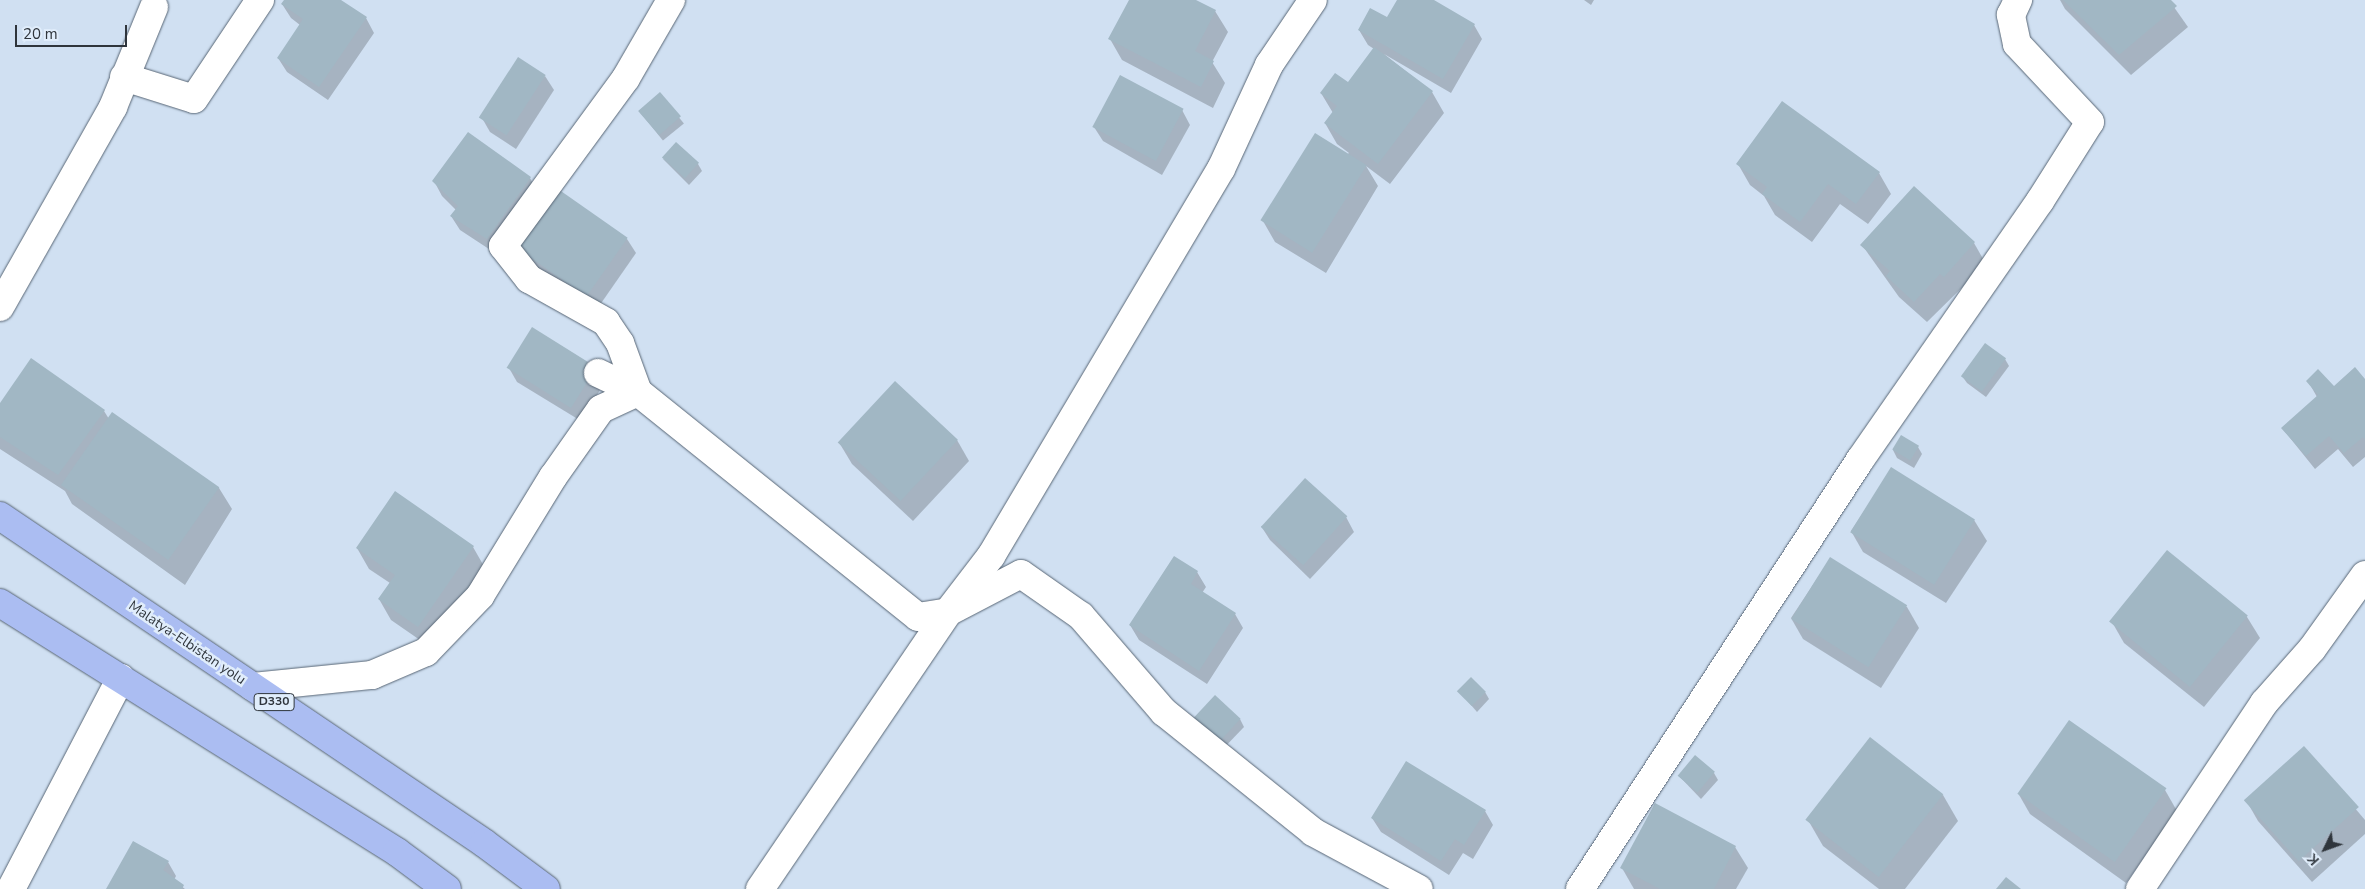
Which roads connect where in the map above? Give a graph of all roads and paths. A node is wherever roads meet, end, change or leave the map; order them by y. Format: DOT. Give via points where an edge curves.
graph roads {
  1 [pos="260,0"];
  2 [pos="671,0"];
  3 [pos="1313,0"];
  4 [pos="2018,0"];
  5 [pos="154,7"];
  6 [pos="124,77"];
  7 [pos="0,307"];
  8 [pos="598,373"];
  9 [pos="638,392"];
  10 [pos="0,516"];
  11 [pos="2365,575"];
  12 [pos="0,603"];
  13 [pos="948,612"];
  14 [pos="121,678"];
  15 [pos="253,687"];
  16 [pos="10,889"];
  17 [pos="447,889"];
  18 [pos="546,889"];
  19 [pos="760,889"];
  20 [pos="1419,889"];
  21 [pos="1580,889"];
  22 [pos="2140,889"];
  1 -- 6 [label="street" via="194,99"];
  2 -- 9 [label="street" via="626,78 503,246 528,279 606,322 620,343"];
  3 -- 13 [label="street" via="1270,65 1221,169 1026,498 991,556"];
  4 -- 21 [label="street" via="2012,15 2017,44 2090,122 2040,201 1860,460"];
  5 -- 6 [label="street"];
  6 -- 7 [label="street" via="113,107"];
  8 -- 9 [label="street"];
  9 -- 13 [label="street" via="918,617"];
  9 -- 15 [label="street" via="602,409 553,477 480,596 426,652 372,675"];
  10 -- 15 [label="main road, Malatya-Elbistan yolu / D330"];
  11 -- 22 [label="street" via="2312,649 2264,703"];
  12 -- 14 [label="main road"];
  13 -- 19 [label="street"];
  13 -- 20 [label="street" via="1021,574 1080,616 1164,712 1313,832"];
  14 -- 16 [label="street"];
  14 -- 17 [label="main road" via="397,852"];
  15 -- 18 [label="main road, Malatya-Elbistan yolu / D330" via="484,843"];
}
